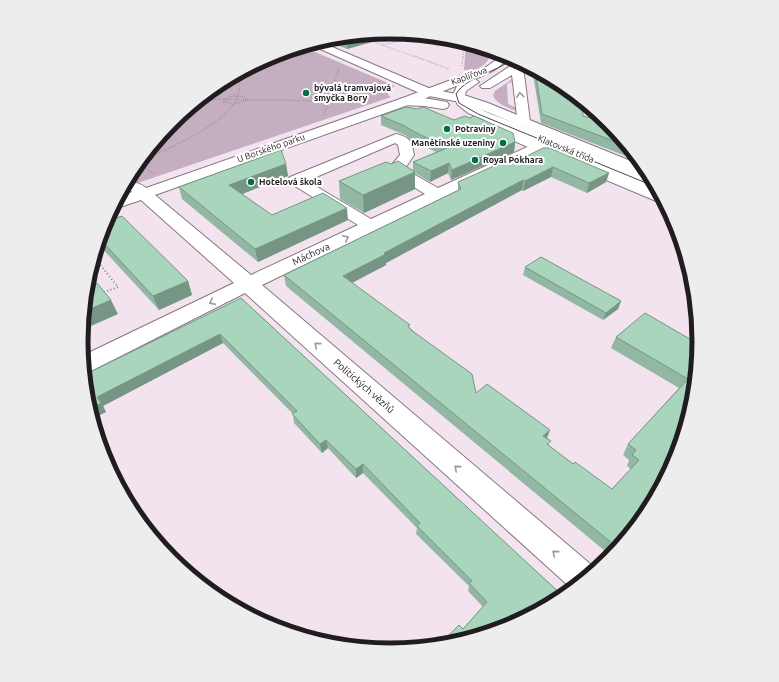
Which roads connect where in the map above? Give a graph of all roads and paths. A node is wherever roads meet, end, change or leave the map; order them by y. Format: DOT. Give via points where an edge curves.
graph roads {
  1 [pos="369,40"];
  2 [pos="404,40"];
  3 [pos="382,45"];
  4 [pos="322,47"];
  5 [pos="464,48"];
  6 [pos="501,60"];
  7 [pos="341,63"];
  8 [pos="513,66"];
  9 [pos="514,66"];
  10 [pos="517,67"];
  11 [pos="448,69"];
  12 [pos="463,70"];
  13 [pos="239,79"];
  14 [pos="444,85"];
  15 [pos="416,86"];
  16 [pos="480,91"];
  17 [pos="238,96"];
  18 [pos="433,96"];
  19 [pos="208,99"];
  20 [pos="224,100"];
  21 [pos="236,100"];
  22 [pos="247,100"];
  23 [pos="457,100"];
  24 [pos="330,101"];
  25 [pos="404,102"];
  26 [pos="233,104"];
  27 [pos="481,109"];
  28 [pos="324,115"];
  29 [pos="522,122"];
  30 [pos="539,146"];
  31 [pos="150,157"];
  32 [pos="144,166"];
  33 [pos="638,169"];
  34 [pos="159,178"];
  35 [pos="646,181"];
  36 [pos="139,190"];
  37 [pos="436,194"];
  38 [pos="653,194"];
  39 [pos="123,199"];
  40 [pos="371,226"];
  41 [pos="98,262"];
  42 [pos="247,285"];
  43 [pos="98,295"];
  44 [pos="88,362"];
  45 [pos="580,575"];
  1 -- 3 [label="path"];
  2 -- 3 [label="path"];
  3 -- 11 [label="path"];
  4 -- 15 [label="street, Klatovská třída"];
  5 -- 12 [label="path"];
  6 -- 14 [label="street, Kaplířova" via="490,69"];
  7 -- 24 [label="path"];
  8 -- 23 [label="street, Kaplířova" via="464,86"];
  9 -- 16 [label="street, Kaplířova"];
  29 -- 10 [label="street, one-way"];
  13 -- 17 [label="path"];
  14 -- 15 [label="street"];
  14 -- 18 [label="street, Kaplířova"];
  15 -- 18 [label="street, Klatovská třída"];
  15 -- 25 [label="street"];
  16 -- 23 [label="street"];
  16 -- 27 [label="street" via="478,98"];
  17 -- 20 [label="path" via="230,96"];
  17 -- 21 [label="path"];
  17 -- 22 [label="path" via="244,96"];
  18 -- 23 [label="street, Klatovská třída"];
  18 -- 25 [label="street, U Borského parku"];
  18 -- 27 [label="street, Klatovská třída"];
  19 -- 20 [label="path"];
  20 -- 21 [label="path"];
  20 -- 26 [label="path" via="225,103"];
  21 -- 22 [label="path"];
  21 -- 26 [label="path"];
  22 -- 24 [label="path"];
  22 -- 26 [label="path"];
  23 -- 25 [label="street" via="434,103"];
  23 -- 27 [label="street, Klatovská třída" via="467,106"];
  23 -- 30 [label="street, Klatovská třída" via="470,117"];
  24 -- 28 [label="path"];
  25 -- 36 [label="street, U Borského parku"];
  26 -- 31 [label="path" via="220,118"];
  27 -- 29 [label="street, Klatovská třída"];
  27 -- 35 [label="street, Klatovská třída"];
  29 -- 33 [label="street, Klatovská třída"];
  30 -- 37 [label="street, Máchova"];
  30 -- 38 [label="street, Klatovská třída"];
  32 -- 34 [label="path"];
  36 -- 39 [label="street, U Borského parku"];
  36 -- 42 [label="street, Politických vězňů"];
  37 -- 40 [label="street, Máchova"];
  37 -- 40 [label="street" via="403,174 398,167 407,155 405,143 396,138 295,180"];
  42 -- 40 [label="street, Máchova, one-way"];
  41 -- 43 [label="path" via="118,286"];
  42 -- 44 [label="street, Máchova, one-way"];
  45 -- 42 [label="street, Politických vězňů, one-way"];
}
